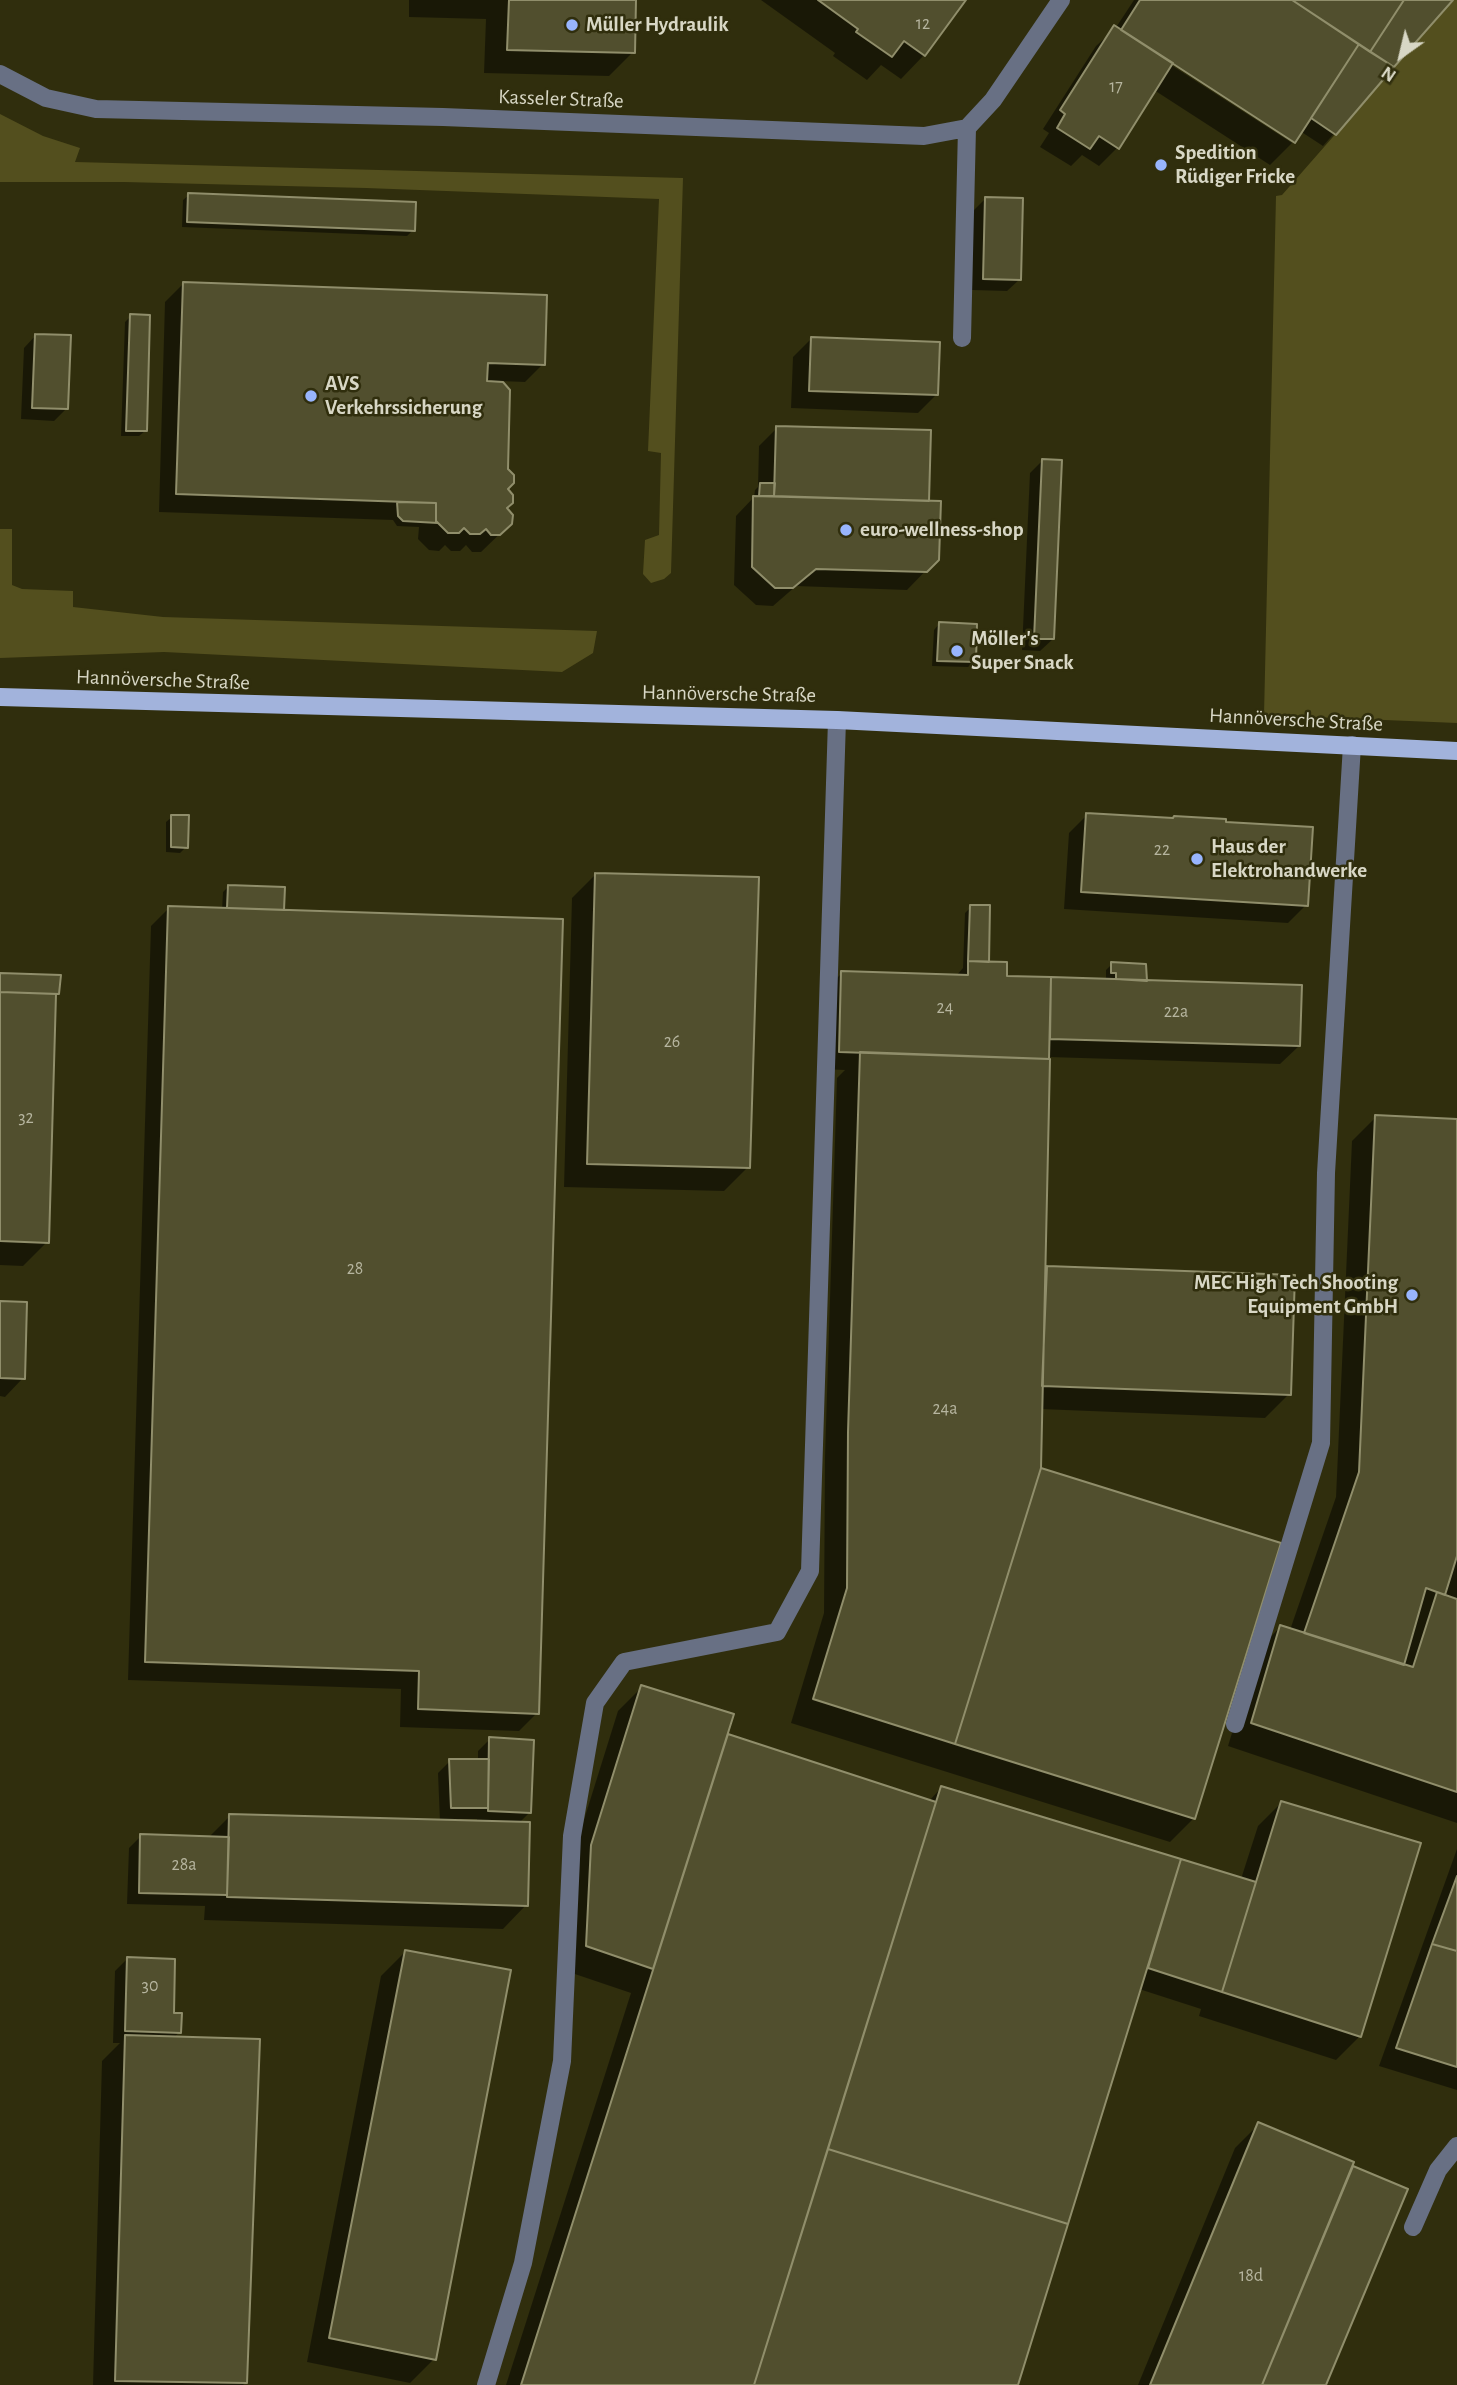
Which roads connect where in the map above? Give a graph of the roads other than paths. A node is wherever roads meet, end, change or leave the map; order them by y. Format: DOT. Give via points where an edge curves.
graph roads {
  1 [pos="1060,0"];
  2 [pos="0,74"];
  3 [pos="967,128"];
  4 [pos="962,338"];
  5 [pos="0,697"];
  6 [pos="837,720"];
  7 [pos="1352,745"];
  8 [pos="1457,751"];
  9 [pos="1235,1724"];
  10 [pos="1457,2146"];
  11 [pos="1413,2227"];
  12 [pos="486,2385"];
  1 -- 3 [label="street" via="993,100"];
  2 -- 3 [label="street, Kasseler Straße" via="46,98 96,109 924,136"];
  3 -- 4 [label="street"];
  5 -- 6 [label="main road, Hannöversche Straße"];
  6 -- 7 [label="main road, Hannöversche Straße"];
  6 -- 12 [label="street" via="810,1571 778,1632 624,1662 595,1703 572,1836 562,2061 523,2263"];
  7 -- 8 [label="main road, Hannöversche Straße"];
  7 -- 9 [label="street" via="1326,1173 1321,1443"];
  10 -- 11 [label="street" via="1438,2170"];
}
